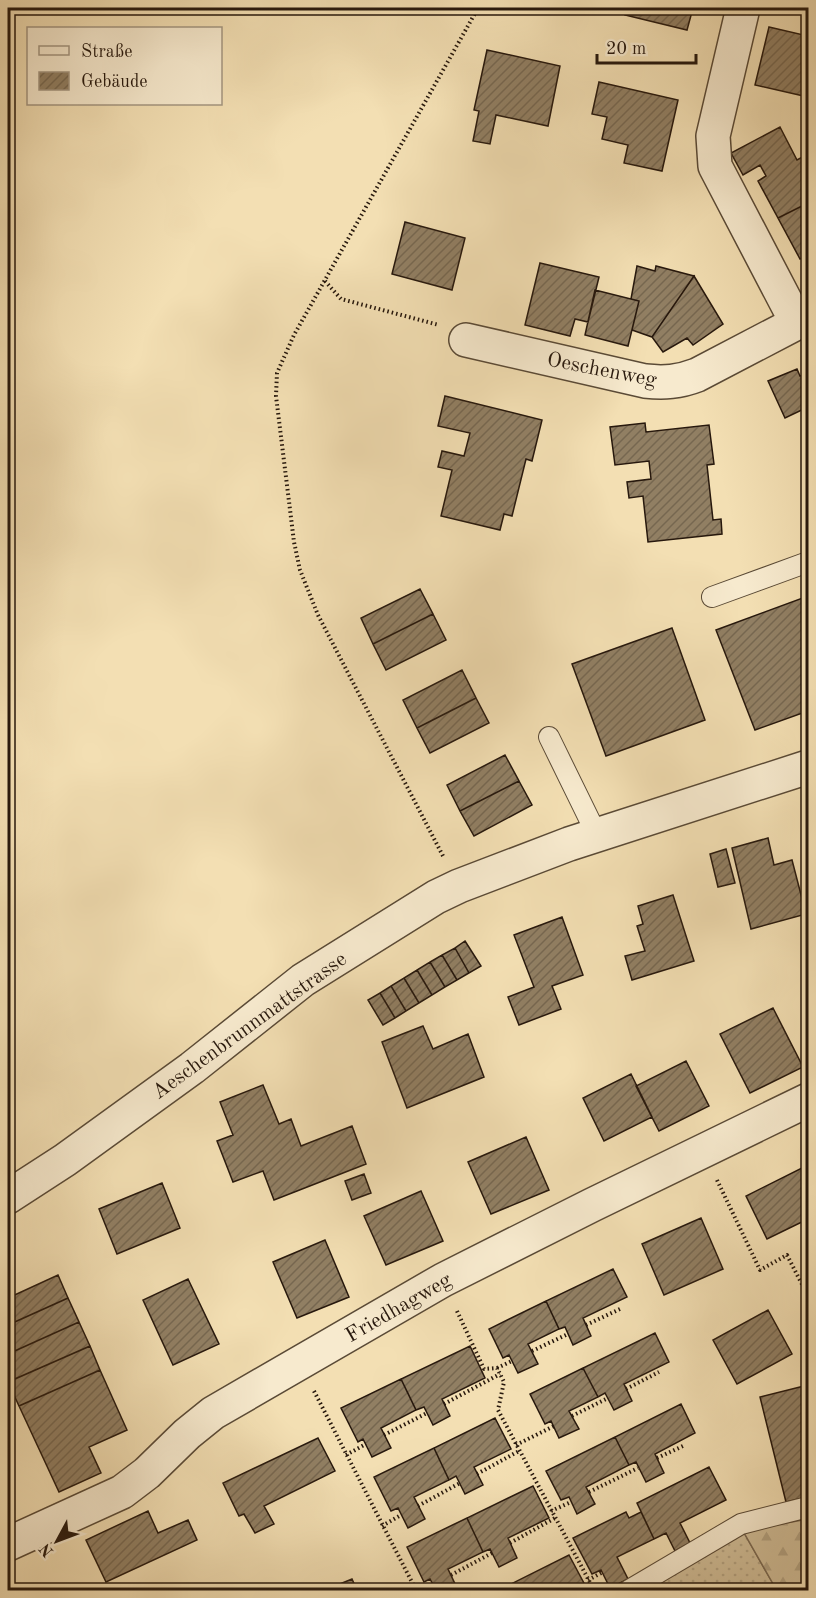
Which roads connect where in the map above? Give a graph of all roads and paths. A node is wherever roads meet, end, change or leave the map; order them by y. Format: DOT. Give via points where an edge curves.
graph roads {
  1 [pos="478,8"];
  2 [pos="743,8"];
  3 [pos="325,281"];
  4 [pos="803,320"];
  5 [pos="466,340"];
  6 [pos="808,562"];
  7 [pos="712,597"];
  8 [pos="549,737"];
  9 [pos="808,767"];
  10 [pos="597,835"];
  11 [pos="459,886"];
  12 [pos="808,1100"];
  13 [pos="703,1152"];
  14 [pos="8,1197"];
  15 [pos="442,1280"];
  16 [pos="808,1296"];
  17 [pos="620,1308"];
  18 [pos="586,1325"];
  19 [pos="568,1334"];
  20 [pos="532,1351"];
  21 [pos="512,1361"];
  22 [pos="300,1364"];
  23 [pos="497,1368"];
  24 [pos="659,1372"];
  25 [pos="500,1374"];
  26 [pos="626,1389"];
  27 [pos="608,1398"];
  28 [pos="444,1404"];
  29 [pos="427,1413"];
  30 [pos="572,1416"];
  31 [pos="554,1426"];
  32 [pos="384,1435"];
  33 [pos="366,1444"];
  34 [pos="516,1444"];
  35 [pos="683,1446"];
  36 [pos="519,1451"];
  37 [pos="346,1455"];
  38 [pos="657,1458"];
  39 [pos="638,1468"];
  40 [pos="477,1474"];
  41 [pos="460,1483"];
  42 [pos="589,1492"];
  43 [pos="571,1502"];
  44 [pos="418,1506"];
  45 [pos="808,1507"];
  46 [pos="551,1511"];
  47 [pos="401,1515"];
  48 [pos="555,1518"];
  49 [pos="382,1526"];
  50 [pos="510,1543"];
  51 [pos="8,1544"];
  52 [pos="492,1553"];
  53 [pos="603,1572"];
  54 [pos="451,1575"];
  55 [pos="588,1580"];
  56 [pos="433,1584"];
  57 [pos="416,1590"];
  58 [pos="421,1590"];
  59 [pos="594,1590"];
  60 [pos="629,1590"];
  1 -- 3 [label="path"];
  2 -- 4 [label="street, Oeschenweg" via="713,136 715,166"];
  3 -- 5 [label="path" via="341,299 448,327"];
  3 -- 11 [label="path" via="277,373 276,396 300,570 318,615"];
  4 -- 5 [label="street, Oeschenweg" via="697,375 664,383"];
  6 -- 7 [label="lane"];
  8 -- 10 [label="lane"];
  9 -- 10 [label="street, Aeschenbrunnmattstrasse"];
  10 -- 11 [label="street, Aeschenbrunnmattstrasse"];
  11 -- 14 [label="street, Aeschenbrunnmattstrasse" via="303,980 192,1068"];
  12 -- 13 [label="street, Friedhagweg"];
  13 -- 15 [label="street, Friedhagweg"];
  13 -- 16 [label="path" via="760,1270 787,1255"];
  15 -- 22 [label="street, Friedhagweg"];
  15 -- 23 [label="path" via="484,1369"];
  17 -- 18 [label="path"];
  19 -- 20 [label="path"];
  21 -- 23 [label="path"];
  22 -- 37 [label="path"];
  22 -- 51 [label="street, Friedhagweg" via="213,1413 122,1492"];
  23 -- 25 [label="path"];
  24 -- 26 [label="path"];
  25 -- 28 [label="path"];
  25 -- 34 [label="path" via="504,1382 498,1410"];
  27 -- 30 [label="path"];
  29 -- 32 [label="path"];
  31 -- 34 [label="path"];
  33 -- 37 [label="path"];
  34 -- 36 [label="path"];
  35 -- 38 [label="path"];
  36 -- 40 [label="path"];
  36 -- 46 [label="path"];
  37 -- 49 [label="path"];
  39 -- 42 [label="path"];
  41 -- 44 [label="path"];
  43 -- 46 [label="path"];
  45 -- 60 [label="lane" via="741,1524"];
  46 -- 48 [label="path"];
  47 -- 49 [label="path"];
  48 -- 50 [label="path"];
  48 -- 55 [label="path"];
  49 -- 57 [label="path"];
  52 -- 54 [label="path"];
  53 -- 55 [label="path"];
  55 -- 59 [label="path"];
  56 -- 58 [label="path"];
}
